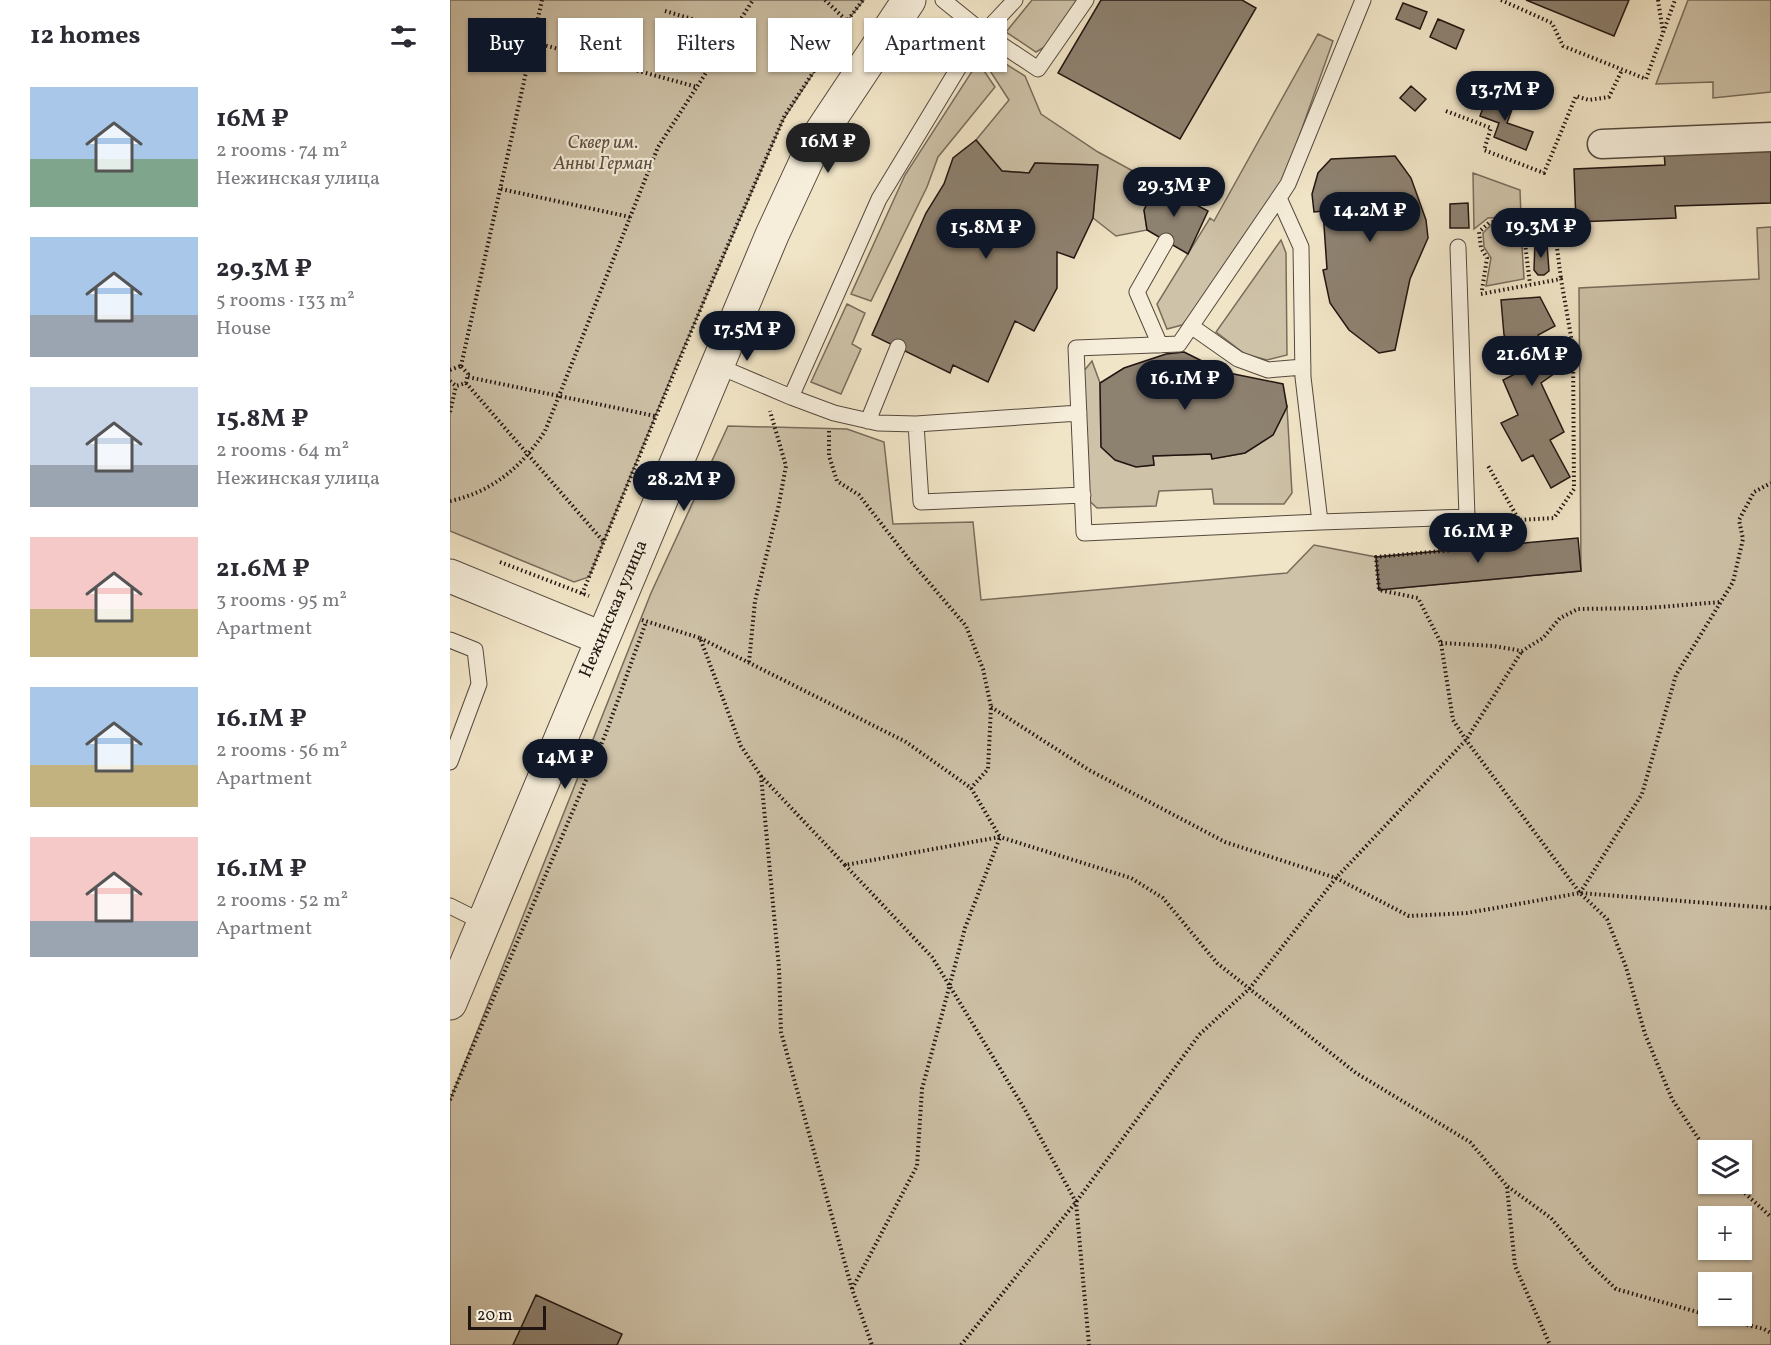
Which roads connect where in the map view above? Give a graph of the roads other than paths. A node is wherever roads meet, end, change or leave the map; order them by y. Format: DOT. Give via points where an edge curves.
graph roads {
  1 [pos="909,0"];
  2 [pos="943,0"];
  3 [pos="1015,0"];
  4 [pos="1086,0"];
  5 [pos="1363,0"];
  6 [pos="965,18"];
  7 [pos="998,18"];
  8 [pos="1007,48"];
  9 [pos="956,72"];
  10 [pos="1771,137"];
  11 [pos="1602,144"];
  12 [pos="1288,184"];
  13 [pos="1166,242"];
  14 [pos="1458,246"];
  15 [pos="1191,326"];
  16 [pos="1160,345"];
  17 [pos="898,347"];
  18 [pos="718,366"];
  19 [pos="1303,366"];
  20 [pos="791,397"];
  21 [pos="1079,413"];
  22 [pos="868,421"];
  23 [pos="916,424"];
  24 [pos="1083,495"];
  25 [pos="1320,522"];
  26 [pos="450,576"];
  27 [pos="602,638"];
  28 [pos="450,640"];
  29 [pos="450,762"];
  30 [pos="450,906"];
  31 [pos="482,922"];
  32 [pos="450,1003"];
  1 -- 18 [label="street, Нежинская улица" via="816,140"];
  2 -- 6 [label="lane"];
  3 -- 7 [label="lane"];
  4 -- 8 [label="lane" via="1038,69"];
  5 -- 12 [label="lane"];
  9 -- 20 [label="lane" via="879,199"];
  10 -- 11 [label="street"];
  12 -- 15 [label="lane"];
  12 -- 19 [label="lane" via="1279,198 1302,247"];
  13 -- 16 [label="lane" via="1137,292"];
  14 -- 25 [label="lane" via="1467,517"];
  15 -- 16 [label="lane" via="1179,345"];
  15 -- 19 [label="lane" via="1238,359 1268,370"];
  16 -- 21 [label="lane" via="1076,348"];
  17 -- 22 [label="lane"];
  18 -- 20 [label="lane"];
  18 -- 27 [label="street, Нежинская улица"];
  19 -- 25 [label="lane"];
  20 -- 22 [label="lane"];
  21 -- 23 [label="lane"];
  21 -- 24 [label="lane"];
  22 -- 23 [label="lane"];
  23 -- 24 [label="lane" via="921,502"];
  24 -- 25 [label="lane" via="1084,533"];
  26 -- 27 [label="street"];
  27 -- 31 [label="street, Нежинская улица"];
  28 -- 29 [label="lane" via="475,650 479,684"];
  30 -- 31 [label="lane"];
  31 -- 32 [label="street, Нежинская улица"];
}
